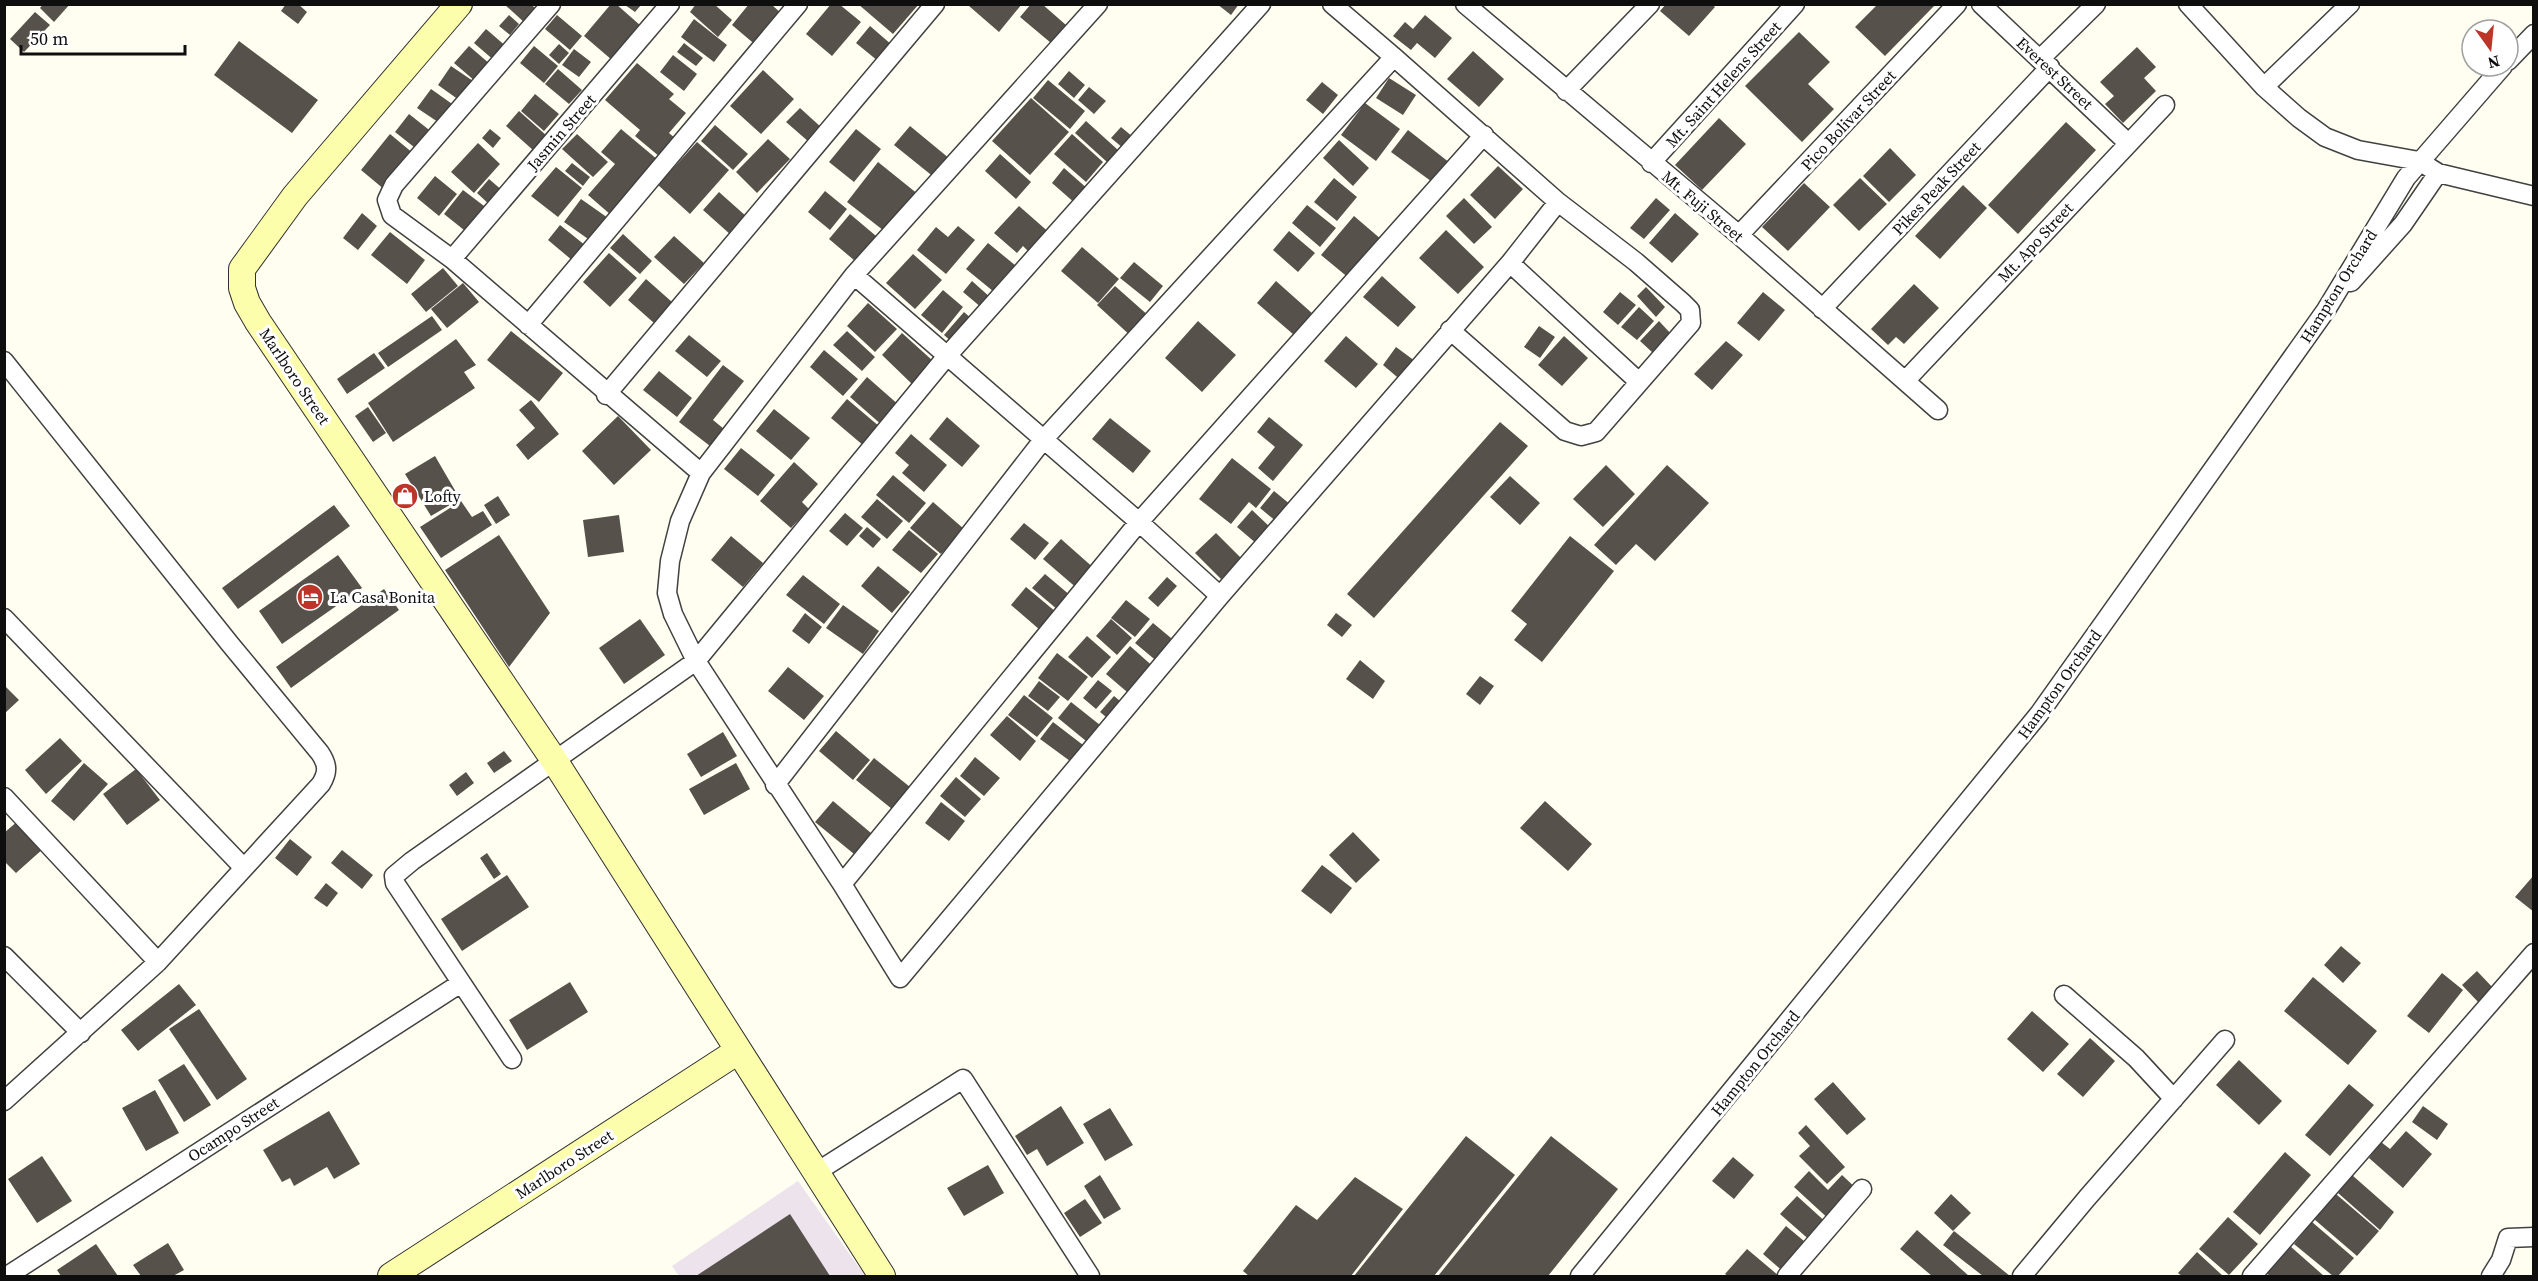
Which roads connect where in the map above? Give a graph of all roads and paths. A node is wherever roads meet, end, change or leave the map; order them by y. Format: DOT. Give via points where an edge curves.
graph roads {
  1 [pos="459,4"];
  2 [pos="551,4"];
  3 [pos="670,4"];
  4 [pos="798,4"];
  5 [pos="935,4"];
  6 [pos="1098,4"];
  7 [pos="1261,4"];
  8 [pos="1332,4"];
  9 [pos="1650,4"];
  10 [pos="1796,4"];
  11 [pos="1957,4"];
  12 [pos="1981,4"];
  13 [pos="2096,4"];
  14 [pos="2188,4"];
  15 [pos="2350,4"];
  16 [pos="1477,8"];
  17 [pos="2534,34"];
  18 [pos="2520,49"];
  19 [pos="1394,57"];
  20 [pos="2045,63"];
  21 [pos="2492,78"];
  22 [pos="2264,87"];
  23 [pos="1566,90"];
  24 [pos="2165,105"];
  25 [pos="1484,135"];
  26 [pos="2128,143"];
  27 [pos="2419,161"];
  28 [pos="1652,163"];
  29 [pos="2438,173"];
  30 [pos="2534,196"];
  31 [pos="1558,202"];
  32 [pos="1739,235"];
  33 [pos="452,259"];
  34 [pos="1510,262"];
  35 [pos="854,275"];
  36 [pos="1822,309"];
  37 [pos="2326,310"];
  38 [pos="528,325"];
  39 [pos="1450,330"];
  40 [pos="946,356"];
  41 [pos="4,362"];
  42 [pos="1906,380"];
  43 [pos="1639,382"];
  44 [pos="606,395"];
  45 [pos="1938,410"];
  46 [pos="1043,440"];
  47 [pos="700,473"];
  48 [pos="1139,522"];
  49 [pos="1220,596"];
  50 [pos="4,618"];
  51 [pos="696,661"];
  52 [pos="554,760"];
  53 [pos="775,785"];
  54 [pos="4,796"];
  55 [pos="244,868"];
  56 [pos="842,884"];
  57 [pos="2534,953"];
  58 [pos="4,956"];
  59 [pos="158,962"];
  60 [pos="461,983"];
  61 [pos="2064,995"];
  62 [pos="81,1033"];
  63 [pos="2225,1040"];
  64 [pos="738,1051"];
  65 [pos="512,1059"];
  66 [pos="2174,1099"];
  67 [pos="4,1101"];
  68 [pos="815,1173"];
  69 [pos="1862,1189"];
  70 [pos="2534,1237"];
  71 [pos="7,1276"];
  72 [pos="391,1276"];
  73 [pos="882,1276"];
  74 [pos="1090,1276"];
  75 [pos="1580,1276"];
  76 [pos="1787,1276"];
  77 [pos="2022,1276"];
  78 [pos="2252,1276"];
  79 [pos="2491,1276"];
  1 -- 52 [label="street, Marlboro Street" via="295,196 242,269 242,288 265,332"];
  2 -- 33 [label="street" via="394,185 387,200 392,215"];
  3 -- 33 [label="street, Jasmin Street"];
  4 -- 38 [label="street"];
  5 -- 44 [label="street"];
  6 -- 35 [label="street"];
  7 -- 40 [label="street"];
  8 -- 19 [label="street"];
  9 -- 23 [label="street"];
  10 -- 28 [label="street, Mt. Saint Helens Street"];
  11 -- 32 [label="street, Pico Bolivar Street"];
  12 -- 20 [label="street, Everest Street"];
  13 -- 20 [label="street, Pikes Peak Street"];
  14 -- 22 [label="street"];
  15 -- 22 [label="street"];
  16 -- 23 [label="street, Mt. Fuji Street"];
  17 -- 18 [label="street"];
  19 -- 25 [label="street"];
  19 -- 46 [label="street"];
  20 -- 26 [label="street, Everest Street"];
  20 -- 36 [label="street, Pikes Peak Street"];
  21 -- 27 [label="street, Hampton Orchard"];
  22 -- 27 [label="street" via="2325,138 2358,150"];
  23 -- 28 [label="street, Mt. Fuji Street"];
  24 -- 26 [label="street, Mt. Apo Street"];
  25 -- 31 [label="street"];
  25 -- 48 [label="street"];
  26 -- 42 [label="street, Mt. Apo Street"];
  27 -- 29 [label="street"];
  27 -- 37 [label="street, Hampton Orchard"];
  28 -- 32 [label="street, Mt. Fuji Street"];
  29 -- 30 [label="street"];
  29 -- 37 [label="street" via="2403,224"];
  31 -- 34 [label="street"];
  31 -- 43 [label="street" via="1690,310 1691,323"];
  32 -- 36 [label="street, Mt. Fuji Street"];
  33 -- 38 [label="street"];
  34 -- 39 [label="street"];
  34 -- 43 [label="street"];
  35 -- 40 [label="street"];
  35 -- 47 [label="street"];
  36 -- 42 [label="street, Mt. Fuji Street"];
  37 -- 75 [label="street, Hampton Orchard" via="2039,714"];
  38 -- 44 [label="street"];
  39 -- 43 [label="street" via="1565,431 1575,435 1596,432"];
  39 -- 49 [label="street"];
  40 -- 46 [label="street"];
  40 -- 51 [label="street"];
  41 -- 55 [label="street" via="326,762 327,773 321,784"];
  42 -- 45 [label="street, Mt. Fuji Street"];
  44 -- 47 [label="street"];
  46 -- 48 [label="street"];
  46 -- 53 [label="street"];
  47 -- 51 [label="street" via="680,521 667,593"];
  48 -- 49 [label="street"];
  48 -- 56 [label="street"];
  49 -- 56 [label="street" via="900,978"];
  50 -- 55 [label="street"];
  51 -- 52 [label="street"];
  51 -- 53 [label="street"];
  52 -- 60 [label="street" via="394,876"];
  52 -- 64 [label="street, Marlboro Street"];
  53 -- 56 [label="street"];
  54 -- 59 [label="street"];
  55 -- 59 [label="street"];
  57 -- 78 [label="street"];
  58 -- 62 [label="street"];
  59 -- 62 [label="street"];
  60 -- 65 [label="street"];
  60 -- 71 [label="street, Ocampo Street"];
  61 -- 66 [label="street" via="2136,1058"];
  62 -- 67 [label="street"];
  63 -- 66 [label="street"];
  64 -- 68 [label="street, Marlboro Street"];
  64 -- 72 [label="street, Marlboro Street"];
  66 -- 77 [label="street"];
  68 -- 73 [label="street, Marlboro Street"];
  68 -- 74 [label="street" via="963,1079"];
  69 -- 76 [label="street"];
  70 -- 79 [label="street" via="2508,1238"];
}
